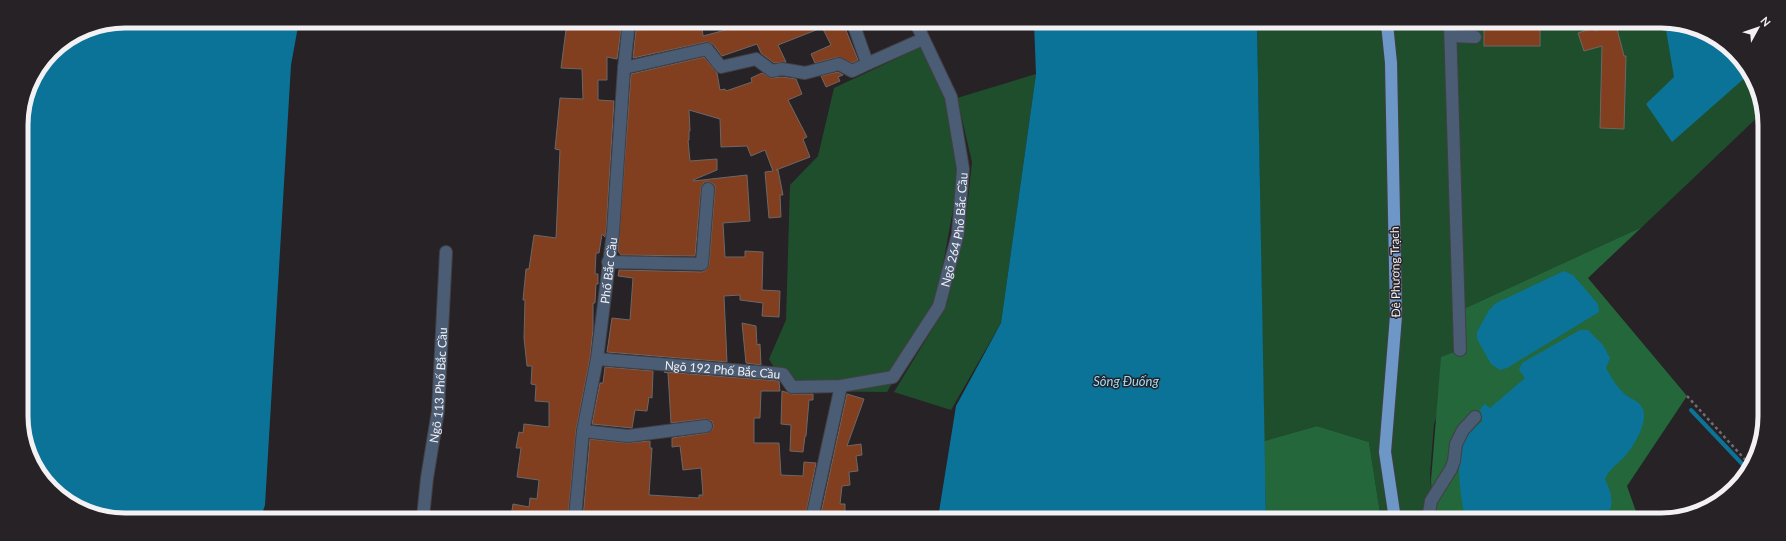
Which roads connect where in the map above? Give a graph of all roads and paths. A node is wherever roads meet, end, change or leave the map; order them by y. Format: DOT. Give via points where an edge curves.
graph roads {
  1 [pos="628,28"];
  2 [pos="855,28"];
  3 [pos="918,28"];
  4 [pos="1387,28"];
  5 [pos="1450,28"];
  6 [pos="1451,36"];
  7 [pos="1475,37"];
  8 [pos="922,39"];
  9 [pos="869,63"];
  10 [pos="624,68"];
  11 [pos="708,189"];
  12 [pos="446,252"];
  13 [pos="608,262"];
  14 [pos="1460,350"];
  15 [pos="597,359"];
  16 [pos="841,386"];
  17 [pos="1687,396"];
  18 [pos="1475,417"];
  19 [pos="706,426"];
  20 [pos="583,431"];
  21 [pos="1747,461"];
  22 [pos="423,513"];
  23 [pos="575,513"];
  24 [pos="813,513"];
  25 [pos="1394,513"];
  26 [pos="1429,513"];
  1 -- 10 [label="street, Phố Bắc Cầu"];
  2 -- 9 [label="street"];
  3 -- 8 [label="street, Ngõ 264 Phố Bắc Cầu"];
  4 -- 25 [label="main road, Đê Phương Trạch" via="1391,63 1396,316 1385,452"];
  5 -- 6 [label="street"];
  6 -- 7 [label="street"];
  6 -- 14 [label="street"];
  8 -- 9 [label="street"];
  8 -- 16 [label="street, Ngõ 264 Phố Bắc Cầu" via="951,97 963,169 958,234 939,306 893,377"];
  9 -- 10 [label="street" via="852,71 839,64 805,74 782,69 772,71 756,59 720,68 707,49"];
  10 -- 13 [label="street, Phố Bắc Cầu" via="613,232"];
  11 -- 13 [label="street" via="702,264"];
  12 -- 22 [label="street, Ngõ 113 Phố Bắc Cầu" via="438,411"];
  13 -- 15 [label="street, Phố Bắc Cầu"];
  15 -- 16 [label="street, Ngõ 192 Phố Bắc Cầu" via="783,374 792,387"];
  15 -- 20 [label="street, Phố Bắc Cầu"];
  16 -- 24 [label="street"];
  17 -- 21 [label="path"];
  18 -- 26 [label="street" via="1463,430 1456,444 1451,469 1431,501"];
  19 -- 20 [label="street" via="628,436"];
  20 -- 23 [label="street, Phố Bắc Cầu"];
}
